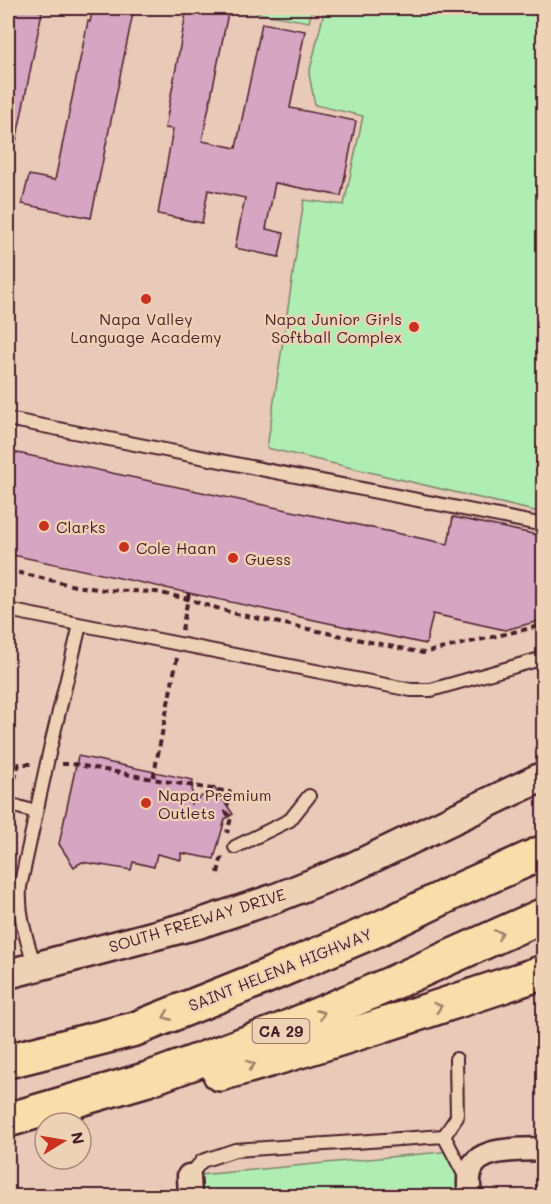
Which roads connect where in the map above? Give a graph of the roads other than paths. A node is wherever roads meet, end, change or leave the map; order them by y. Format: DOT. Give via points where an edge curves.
graph roads {
  1 [pos="8,418"];
  2 [pos="543,525"];
  3 [pos="8,610"];
  4 [pos="80,625"];
  5 [pos="543,658"];
  6 [pos="543,776"];
  7 [pos="309,796"];
  8 [pos="8,804"];
  9 [pos="36,812"];
  10 [pos="543,830"];
  11 [pos="228,846"];
  12 [pos="543,852"];
  13 [pos="543,915"];
  14 [pos="35,967"];
  15 [pos="543,972"];
  16 [pos="8,974"];
  17 [pos="260,979"];
  18 [pos="456,1059"];
  19 [pos="8,1061"];
  20 [pos="92,1111"];
  21 [pos="8,1120"];
  22 [pos="33,1127"];
  23 [pos="8,1132"];
  24 [pos="444,1136"];
  25 [pos="543,1149"];
  26 [pos="189,1186"];
  27 [pos="469,1190"];
  1 -- 2 [label="lane"];
  3 -- 4 [label="lane"];
  4 -- 5 [label="lane" via="411,690 431,690"];
  4 -- 9 [label="lane"];
  6 -- 14 [label="street, SOUTH FREEWAY DRIVE" via="351,868 276,898 198,924"];
  7 -- 11 [label="lane" via="290,819"];
  8 -- 9 [label="lane"];
  9 -- 14 [label="lane" via="19,904"];
  10 -- 17 [label="highway"];
  12 -- 17 [label="highway, SAINT HELENA HIGHWAY"];
  21 -- 13 [label="highway, CA 29, one-way" via="148,1079 282,1030"];
  14 -- 16 [label="street, SOUTH FREEWAY DRIVE"];
  20 -- 15 [label="highway, one-way" via="279,1057"];
  17 -- 19 [label="highway, SAINT HELENA HIGHWAY, one-way" via="135,1029"];
  18 -- 24 [label="lane" via="457,1117"];
  22 -- 23 [label="highway"];
  24 -- 26 [label="lane" via="235,1150 202,1161"];
  24 -- 27 [label="lane"];
  25 -- 27 [label="street" via="489,1153 470,1170"];
}
